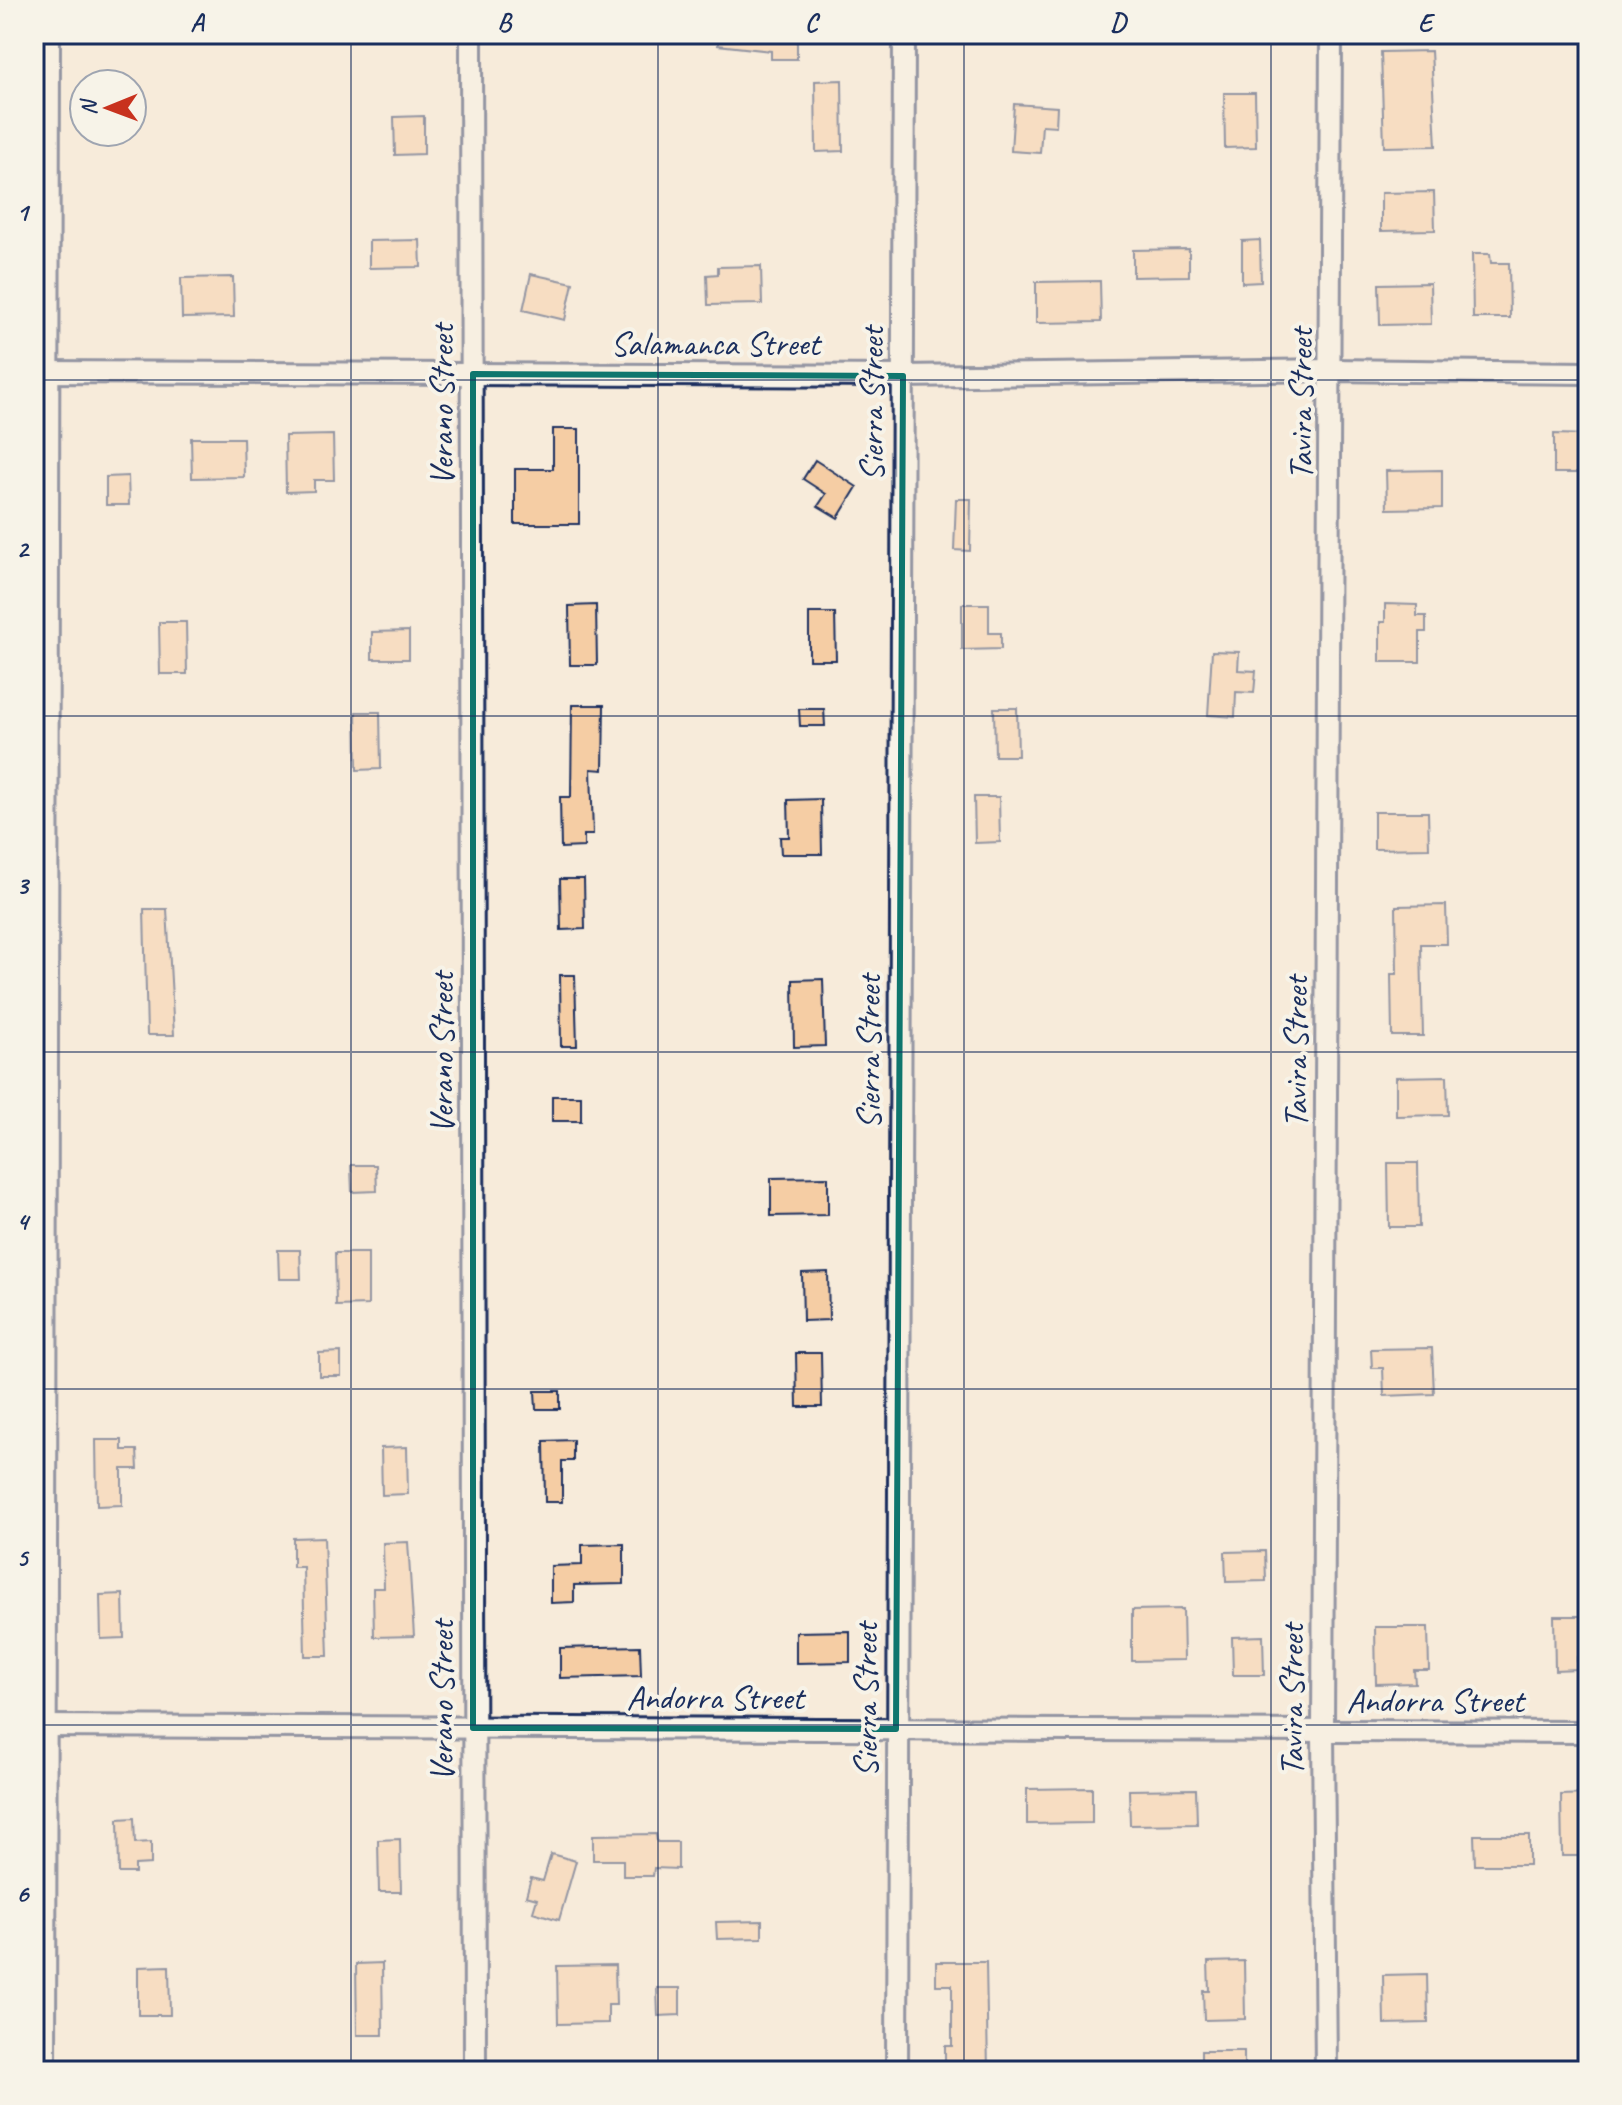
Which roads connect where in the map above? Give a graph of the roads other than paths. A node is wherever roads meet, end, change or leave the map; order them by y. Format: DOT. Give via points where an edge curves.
graph roads {
  1 [pos="49,34"];
  2 [pos="471,34"];
  3 [pos="904,34"];
  4 [pos="1331,34"];
  5 [pos="1332,370"];
  6 [pos="41,372"];
  7 [pos="1588,373"];
  8 [pos="473,374"];
  9 [pos="903,376"];
  10 [pos="40,1726"];
  11 [pos="473,1728"];
  12 [pos="896,1729"];
  13 [pos="1323,1732"];
  14 [pos="1588,1732"];
  15 [pos="45,2071"];
  16 [pos="475,2071"];
  17 [pos="897,2071"];
  18 [pos="1326,2071"];
  1 -- 6 [label="street"];
  2 -- 8 [label="street, Verano Street"];
  3 -- 9 [label="street, Sierra Street"];
  4 -- 5 [label="street, Tavira Street"];
  5 -- 7 [label="street, Salamanca Street"];
  5 -- 9 [label="street, Salamanca Street"];
  5 -- 13 [label="street, Tavira Street"];
  6 -- 8 [label="street, Salamanca Street"];
  6 -- 10 [label="street"];
  8 -- 9 [label="street, Salamanca Street"];
  8 -- 11 [label="street, Verano Street"];
  9 -- 12 [label="street, Sierra Street"];
  10 -- 11 [label="street, Andorra Street"];
  10 -- 15 [label="street"];
  11 -- 12 [label="street, Andorra Street"];
  11 -- 16 [label="street, Verano Street"];
  12 -- 13 [label="street, Andorra Street"];
  12 -- 17 [label="street, Sierra Street"];
  13 -- 14 [label="street, Andorra Street"];
  13 -- 18 [label="street, Tavira Street"];
}
